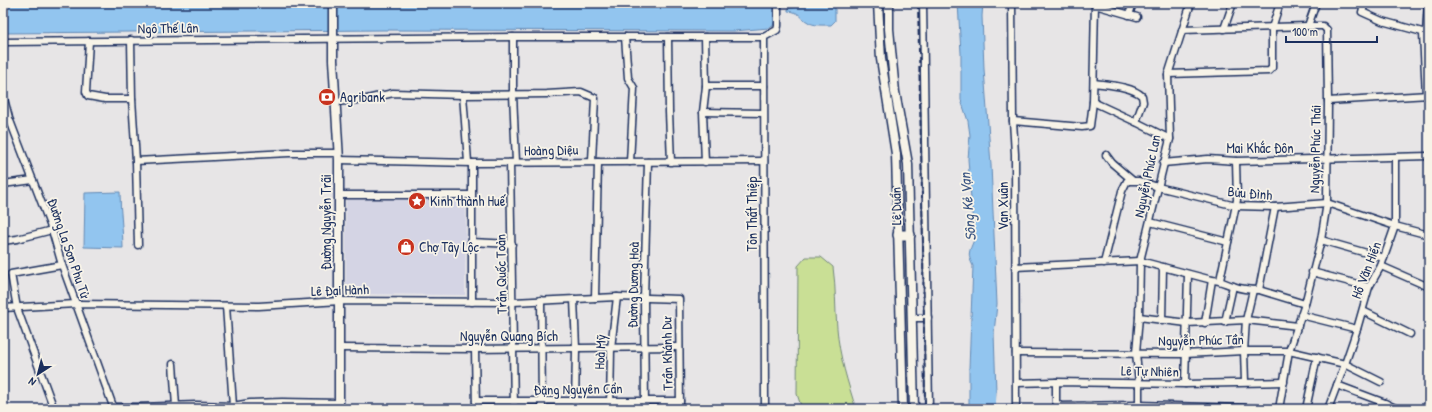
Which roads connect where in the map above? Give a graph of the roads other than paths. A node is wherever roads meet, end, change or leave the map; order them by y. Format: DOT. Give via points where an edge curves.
graph roads {
  1 [pos="333,3"];
  2 [pos="778,3"];
  3 [pos="878,3"];
  4 [pos="889,3"];
  5 [pos="923,3"];
  6 [pos="1012,3"];
  7 [pos="1133,3"];
  8 [pos="1191,3"];
  9 [pos="1233,3"];
  10 [pos="1280,3"];
  11 [pos="1316,3"];
  12 [pos="1365,3"];
  13 [pos="1428,3"];
  14 [pos="1095,4"];
  15 [pos="1129,15"];
  16 [pos="1137,16"];
  17 [pos="1308,26"];
  18 [pos="1224,28"];
  19 [pos="1272,28"];
  20 [pos="1182,30"];
  21 [pos="1426,33"];
  22 [pos="333,37"];
  23 [pos="513,37"];
  24 [pos="626,37"];
  25 [pos="668,37"];
  26 [pos="705,37"];
  27 [pos="764,37"];
  28 [pos="130,40"];
  29 [pos="89,41"];
  30 [pos="3,42"];
  31 [pos="1168,74"];
  32 [pos="1094,83"];
  33 [pos="706,86"];
  34 [pos="764,86"];
  35 [pos="513,94"];
  36 [pos="3,95"];
  37 [pos="463,95"];
  38 [pos="1428,95"];
  39 [pos="132,99"];
  40 [pos="1328,101"];
  41 [pos="336,102"];
  42 [pos="1093,102"];
  43 [pos="703,112"];
  44 [pos="763,113"];
  45 [pos="1013,121"];
  46 [pos="1136,122"];
  47 [pos="1170,139"];
  48 [pos="1106,155"];
  49 [pos="339,156"];
  50 [pos="1429,156"];
  51 [pos="1395,157"];
  52 [pos="136,160"];
  53 [pos="1327,160"];
  54 [pos="764,161"];
  55 [pos="1236,161"];
  56 [pos="513,162"];
  57 [pos="595,162"];
  58 [pos="630,162"];
  59 [pos="648,162"];
  60 [pos="671,162"];
  61 [pos="705,162"];
  62 [pos="470,163"];
  63 [pos="1164,163"];
  64 [pos="33,180"];
  65 [pos="1132,180"];
  66 [pos="3,184"];
  67 [pos="1158,187"];
  68 [pos="339,194"];
  69 [pos="471,195"];
  70 [pos="1327,203"];
  71 [pos="1236,206"];
  72 [pos="1275,207"];
  73 [pos="1150,222"];
  74 [pos="1395,226"];
  75 [pos="52,230"];
  76 [pos="898,235"];
  77 [pos="910,235"];
  78 [pos="1429,235"];
  79 [pos="1321,240"];
  80 [pos="3,241"];
  81 [pos="471,242"];
  82 [pos="1228,242"];
  83 [pos="512,244"];
  84 [pos="138,245"];
  85 [pos="1384,258"];
  86 [pos="1140,261"];
  87 [pos="1104,263"];
  88 [pos="62,265"];
  89 [pos="1381,266"];
  90 [pos="1015,267"];
  91 [pos="1162,268"];
  92 [pos="1312,272"];
  93 [pos="1188,274"];
  94 [pos="1212,280"];
  95 [pos="1220,280"];
  96 [pos="1233,286"];
  97 [pos="1429,286"];
  98 [pos="1369,287"];
  99 [pos="1256,290"];
  100 [pos="617,297"];
  101 [pos="595,298"];
  102 [pos="644,298"];
  103 [pos="574,299"];
  104 [pos="679,299"];
  105 [pos="541,300"];
  106 [pos="340,301"];
  107 [pos="472,302"];
  108 [pos="513,302"];
  109 [pos="76,304"];
  110 [pos="1305,304"];
  111 [pos="226,306"];
  112 [pos="3,308"];
  113 [pos="17,308"];
  114 [pos="1363,311"];
  115 [pos="1301,315"];
  116 [pos="1139,317"];
  117 [pos="913,318"];
  118 [pos="928,318"];
  119 [pos="1246,320"];
  120 [pos="1162,321"];
  121 [pos="1225,322"];
  122 [pos="1187,323"];
  123 [pos="1205,323"];
  124 [pos="1298,326"];
  125 [pos="1357,329"];
  126 [pos="1410,334"];
  127 [pos="679,347"];
  128 [pos="339,348"];
  129 [pos="513,348"];
  130 [pos="541,348"];
  131 [pos="576,348"];
  132 [pos="610,348"];
  133 [pos="645,348"];
  134 [pos="475,349"];
  135 [pos="1244,351"];
  136 [pos="1289,351"];
  137 [pos="1016,353"];
  138 [pos="1136,353"];
  139 [pos="1186,354"];
  140 [pos="1317,358"];
  141 [pos="173,364"];
  142 [pos="1345,364"];
  143 [pos="1056,382"];
  144 [pos="1245,382"];
  145 [pos="1284,382"];
  146 [pos="1381,382"];
  147 [pos="1016,383"];
  148 [pos="1139,383"];
  149 [pos="1185,384"];
  150 [pos="1337,385"];
  151 [pos="610,400"];
  152 [pos="645,400"];
  153 [pos="476,401"];
  154 [pos="575,401"];
  155 [pos="680,401"];
  156 [pos="514,402"];
  157 [pos="541,402"];
  158 [pos="176,406"];
  159 [pos="233,406"];
  160 [pos="250,406"];
  161 [pos="339,406"];
  162 [pos="1083,407"];
  163 [pos="1108,407"];
  164 [pos="1139,407"];
  165 [pos="114,408"];
  166 [pos="141,408"];
  167 [pos="1167,408"];
  168 [pos="1190,408"];
  169 [pos="1216,408"];
  170 [pos="1236,408"];
  171 [pos="54,409"];
  172 [pos="476,409"];
  173 [pos="514,409"];
  174 [pos="542,409"];
  175 [pos="575,409"];
  176 [pos="610,409"];
  177 [pos="645,409"];
  178 [pos="680,409"];
  179 [pos="765,409"];
  180 [pos="903,409"];
  181 [pos="914,409"];
  182 [pos="929,409"];
  183 [pos="1016,409"];
  184 [pos="1279,409"];
  185 [pos="1306,409"];
  186 [pos="1328,409"];
  187 [pos="1397,409"];
  1 -- 22 [label="main road, Đường Nguyễn Trãi"];
  2 -- 27 [label="street" via="777,30"];
  3 -- 76 [label="main road, Lê Duẩn" via="881,59 896,154"];
  4 -- 77 [label="main road, Lê Duẩn" via="889,29 896,92 908,164"];
  5 -- 118 [label="street"];
  6 -- 45 [label="street, Vạn Xuân"];
  7 -- 15 [label="street"];
  8 -- 20 [label="street, Nguyễn Phúc Lan"];
  9 -- 18 [label="street"];
  10 -- 19 [label="street"];
  11 -- 17 [label="street"];
  12 -- 21 [label="street" via="1362,12 1382,21"];
  13 -- 21 [label="street"];
  14 -- 15 [label="street"];
  14 -- 32 [label="street"];
  15 -- 16 [label="street"];
  17 -- 19 [label="street, Nguyễn Phúc Thái"];
  17 -- 40 [label="street, Nguyễn Phúc Thái" via="1323,26 1327,30"];
  18 -- 19 [label="street, Nguyễn Phúc Thái"];
  18 -- 20 [label="street, Nguyễn Phúc Thái"];
  19 -- 31 [label="street" via="1272,68 1269,71"];
  20 -- 31 [label="street, Nguyễn Phúc Lan"];
  21 -- 38 [label="street"];
  22 -- 23 [label="street, Ngô Thế Lân"];
  22 -- 28 [label="street, Ngô Thế Lân"];
  22 -- 41 [label="main road, Đường Nguyễn Trãi"];
  23 -- 24 [label="street, Ngô Thế Lân"];
  23 -- 35 [label="street, Trần Quốc Toản"];
  24 -- 25 [label="street, Ngô Thế Lân"];
  24 -- 58 [label="street" via="628,78 634,88"];
  25 -- 26 [label="street, Ngô Thế Lân"];
  25 -- 60 [label="street"];
  26 -- 27 [label="street, Ngô Thế Lân"];
  26 -- 33 [label="street"];
  27 -- 34 [label="street, Tôn Thất Thiệp"];
  28 -- 29 [label="street, Ngô Thế Lân"];
  28 -- 39 [label="street"];
  29 -- 30 [label="street, Ngô Thế Lân"];
  29 -- 39 [label="street" via="86,92 88,96"];
  31 -- 47 [label="street, Nguyễn Phúc Lan"];
  32 -- 42 [label="street"];
  32 -- 46 [label="street" via="1140,94 1142,102"];
  33 -- 34 [label="street"];
  33 -- 43 [label="street"];
  34 -- 44 [label="street, Tôn Thất Thiệp"];
  35 -- 37 [label="street"];
  35 -- 56 [label="street, Trần Quốc Toản"];
  35 -- 57 [label="street" via="581,92 595,98"];
  36 -- 64 [label="street, Đường La Sơn Phu Tử"];
  37 -- 41 [label="street" via="393,93"];
  37 -- 62 [label="street"];
  38 -- 40 [label="street"];
  39 -- 52 [label="street"];
  40 -- 53 [label="street, Nguyễn Phúc Thái"];
  41 -- 49 [label="main road, Đường Nguyễn Trãi"];
  42 -- 45 [label="street" via="1090,126"];
  42 -- 46 [label="street"];
  43 -- 44 [label="street"];
  43 -- 61 [label="street"];
  44 -- 54 [label="street, Tôn Thất Thiệp"];
  45 -- 90 [label="street, Vạn Xuân"];
  46 -- 47 [label="street"];
  47 -- 63 [label="street, Nguyễn Phúc Lan"];
  48 -- 65 [label="street"];
  49 -- 52 [label="street, Hoàng Diệu" via="290,153"];
  49 -- 62 [label="street, Hoàng Diệu"];
  49 -- 68 [label="main road, Đường Nguyễn Trãi"];
  50 -- 51 [label="street, Mai Khắc Đôn"];
  51 -- 53 [label="street, Mai Khắc Đôn"];
  51 -- 74 [label="street, Hồ Văn Hiến"];
  52 -- 84 [label="street"];
  53 -- 55 [label="street, Mai Khắc Đôn"];
  53 -- 70 [label="street, Nguyễn Phúc Thái"];
  54 -- 61 [label="street, Hoàng Diệu"];
  54 -- 179 [label="street, Tôn Thất Thiệp"];
  55 -- 63 [label="street, Mai Khắc Đôn" via="1208,159"];
  55 -- 71 [label="street"];
  56 -- 57 [label="street, Hoàng Diệu"];
  56 -- 62 [label="street, Hoàng Diệu"];
  56 -- 83 [label="street, Trần Quốc Toản"];
  57 -- 58 [label="street, Hoàng Diệu"];
  57 -- 101 [label="street"];
  58 -- 59 [label="street, Hoàng Diệu"];
  59 -- 60 [label="street, Hoàng Diệu"];
  59 -- 102 [label="street, Đường Dương Hoà"];
  60 -- 61 [label="street, Hoàng Diệu"];
  62 -- 69 [label="street"];
  63 -- 67 [label="street, Nguyễn Phúc Lan"];
  64 -- 66 [label="street"];
  64 -- 75 [label="street, Đường La Sơn Phu Tử"];
  65 -- 67 [label="street, Bửu Đình"];
  65 -- 87 [label="street" via="1127,182 1122,191"];
  67 -- 71 [label="street, Bửu Đình"];
  67 -- 73 [label="street, Nguyễn Phúc Lan"];
  68 -- 69 [label="street"];
  68 -- 106 [label="main road, Đường Nguyễn Trãi"];
  69 -- 81 [label="street"];
  70 -- 72 [label="street, Bửu Đình"];
  70 -- 74 [label="street, Bửu Đình"];
  70 -- 79 [label="street, Nguyễn Phúc Thái"];
  71 -- 72 [label="street, Bửu Đình"];
  71 -- 82 [label="street"];
  72 -- 99 [label="street"];
  73 -- 82 [label="street"];
  73 -- 86 [label="street, Nguyễn Phúc Lan"];
  74 -- 78 [label="street, Bửu Đình"];
  74 -- 85 [label="street, Hồ Văn Hiến"];
  75 -- 80 [label="street"];
  75 -- 88 [label="street, Đường La Sơn Phu Tử"];
  76 -- 77 [label="highway"];
  76 -- 180 [label="main road, Lê Duẩn"];
  77 -- 117 [label="main road, Lê Duẩn"];
  79 -- 85 [label="street"];
  79 -- 92 [label="street, Nguyễn Phúc Thái"];
  81 -- 83 [label="street"];
  81 -- 107 [label="street"];
  82 -- 95 [label="street"];
  83 -- 108 [label="street, Trần Quốc Toản"];
  85 -- 89 [label="street, Hồ Văn Hiến"];
  86 -- 87 [label="street"];
  86 -- 91 [label="street"];
  86 -- 116 [label="street, Nguyễn Phúc Lan"];
  87 -- 90 [label="street"];
  88 -- 109 [label="street, Đường La Sơn Phu Tử"];
  88 -- 113 [label="street" via="11,274"];
  89 -- 97 [label="street"];
  89 -- 98 [label="street, Hồ Văn Hiến"];
  90 -- 137 [label="street, Vạn Xuân"];
  91 -- 93 [label="street"];
  91 -- 120 [label="street"];
  92 -- 98 [label="street"];
  92 -- 110 [label="street, Nguyễn Phúc Thái"];
  93 -- 94 [label="street"];
  93 -- 122 [label="street"];
  94 -- 95 [label="street"];
  94 -- 123 [label="street"];
  95 -- 96 [label="street"];
  96 -- 99 [label="street"];
  96 -- 121 [label="street"];
  98 -- 114 [label="street, Hồ Văn Hiến"];
  99 -- 110 [label="street"];
  99 -- 119 [label="street"];
  100 -- 101 [label="street, Lê Đại Hành"];
  100 -- 102 [label="street, Lê Đại Hành"];
  100 -- 132 [label="street, Hoà Mỹ"];
  101 -- 103 [label="street, Lê Đại Hành"];
  102 -- 104 [label="street, Lê Đại Hành"];
  102 -- 133 [label="street, Đường Dương Hoà"];
  103 -- 105 [label="street, Lê Đại Hành"];
  103 -- 131 [label="street"];
  104 -- 127 [label="street, Trần Khánh Dư"];
  105 -- 108 [label="street, Lê Đại Hành"];
  105 -- 130 [label="street"];
  106 -- 107 [label="street, Lê Đại Hành"];
  106 -- 111 [label="street, Lê Đại Hành"];
  106 -- 128 [label="main road, Đường Nguyễn Trãi"];
  107 -- 108 [label="street, Lê Đại Hành"];
  108 -- 129 [label="street, Trần Quốc Toản"];
  109 -- 111 [label="street, Lê Đại Hành"];
  109 -- 113 [label="street, Lê Đại Hành"];
  109 -- 165 [label="street, Đường La Sơn Phu Tử"];
  110 -- 115 [label="street, Nguyễn Phúc Thái"];
  111 -- 159 [label="street"];
  112 -- 113 [label="street, Lê Đại Hành"];
  113 -- 171 [label="street"];
  114 -- 125 [label="street, Hồ Văn Hiến"];
  114 -- 126 [label="street"];
  115 -- 124 [label="street, Nguyễn Phúc Thái"];
  115 -- 125 [label="street"];
  116 -- 120 [label="street"];
  116 -- 138 [label="street, Nguyễn Phúc Lan"];
  117 -- 118 [label="street"];
  117 -- 181 [label="main road, Lê Duẩn"];
  118 -- 182 [label="street"];
  119 -- 121 [label="street"];
  119 -- 124 [label="street"];
  119 -- 135 [label="street"];
  120 -- 122 [label="street"];
  121 -- 123 [label="street"];
  122 -- 123 [label="street"];
  122 -- 139 [label="street"];
  124 -- 136 [label="street, Nguyễn Phúc Thái"];
  125 -- 142 [label="street, Hồ Văn Hiến"];
  127 -- 133 [label="street, Nguyễn Quang Bích"];
  127 -- 155 [label="street, Trần Khánh Dư"];
  128 -- 134 [label="street, Nguyễn Quang Bích"];
  128 -- 161 [label="main road, Đường Nguyễn Trãi"];
  129 -- 130 [label="street, Nguyễn Quang Bích"];
  129 -- 134 [label="street, Nguyễn Quang Bích"];
  129 -- 156 [label="street, Trần Quốc Toản"];
  130 -- 131 [label="street, Nguyễn Quang Bích"];
  130 -- 157 [label="street"];
  131 -- 132 [label="street, Nguyễn Quang Bích"];
  131 -- 154 [label="street"];
  132 -- 133 [label="street, Nguyễn Quang Bích"];
  132 -- 151 [label="street, Hoà Mỹ"];
  133 -- 152 [label="street, Đường Dương Hoà"];
  134 -- 153 [label="street"];
  135 -- 136 [label="street, Nguyễn Phúc Tần"];
  135 -- 139 [label="street, Nguyễn Phúc Tần"];
  135 -- 144 [label="street"];
  136 -- 140 [label="street, Nguyễn Phúc Tần"];
  136 -- 145 [label="street, Nguyễn Phúc Thái"];
  137 -- 138 [label="street, Nguyễn Phúc Tần"];
  137 -- 147 [label="street, Vạn Xuân"];
  138 -- 139 [label="street, Nguyễn Phúc Tần"];
  138 -- 148 [label="street, Nguyễn Phúc Lan"];
  139 -- 149 [label="street"];
  140 -- 142 [label="street, Nguyễn Phúc Tần"];
  140 -- 185 [label="street"];
  141 -- 158 [label="street"];
  142 -- 146 [label="street, Nguyễn Phúc Tần"];
  142 -- 150 [label="street, Hồ Văn Hiến"];
  143 -- 147 [label="street, Lê Tự Nhiên"];
  143 -- 148 [label="street, Lê Tự Nhiên"];
  143 -- 162 [label="street" via="1058,405"];
  144 -- 145 [label="street, Lê Tự Nhiên"];
  144 -- 149 [label="street, Lê Tự Nhiên"];
  145 -- 184 [label="street, Nguyễn Phúc Thái"];
  147 -- 183 [label="street, Vạn Xuân"];
  148 -- 149 [label="street, Lê Tự Nhiên"];
  148 -- 164 [label="street, Nguyễn Phúc Lan"];
  150 -- 186 [label="street, Hồ Văn Hiến"];
  150 -- 187 [label="street"];
  151 -- 152 [label="street, Đặng Nguyên Cẩn"];
  151 -- 154 [label="street, Đặng Nguyên Cẩn"];
  151 -- 176 [label="street, Hoà Mỹ"];
  152 -- 155 [label="street, Đặng Nguyên Cẩn"];
  152 -- 177 [label="street, Đường Dương Hoà"];
  153 -- 156 [label="street, Đặng Nguyên Cẩn"];
  153 -- 172 [label="street"];
  154 -- 157 [label="street, Đặng Nguyên Cẩn"];
  154 -- 175 [label="street"];
  155 -- 178 [label="street, Trần Khánh Dư"];
  156 -- 157 [label="street, Đặng Nguyên Cẩn"];
  156 -- 173 [label="street, Trần Quốc Toản"];
  157 -- 174 [label="street"];
  158 -- 159 [label="street"];
  158 -- 166 [label="street"];
  159 -- 160 [label="street"];
  160 -- 161 [label="street"];
  162 -- 163 [label="street"];
  163 -- 164 [label="street"];
  164 -- 167 [label="street"];
  165 -- 166 [label="street"];
  167 -- 168 [label="street"];
  168 -- 169 [label="street"];
  169 -- 170 [label="street"];
  170 -- 184 [label="street"];
}
